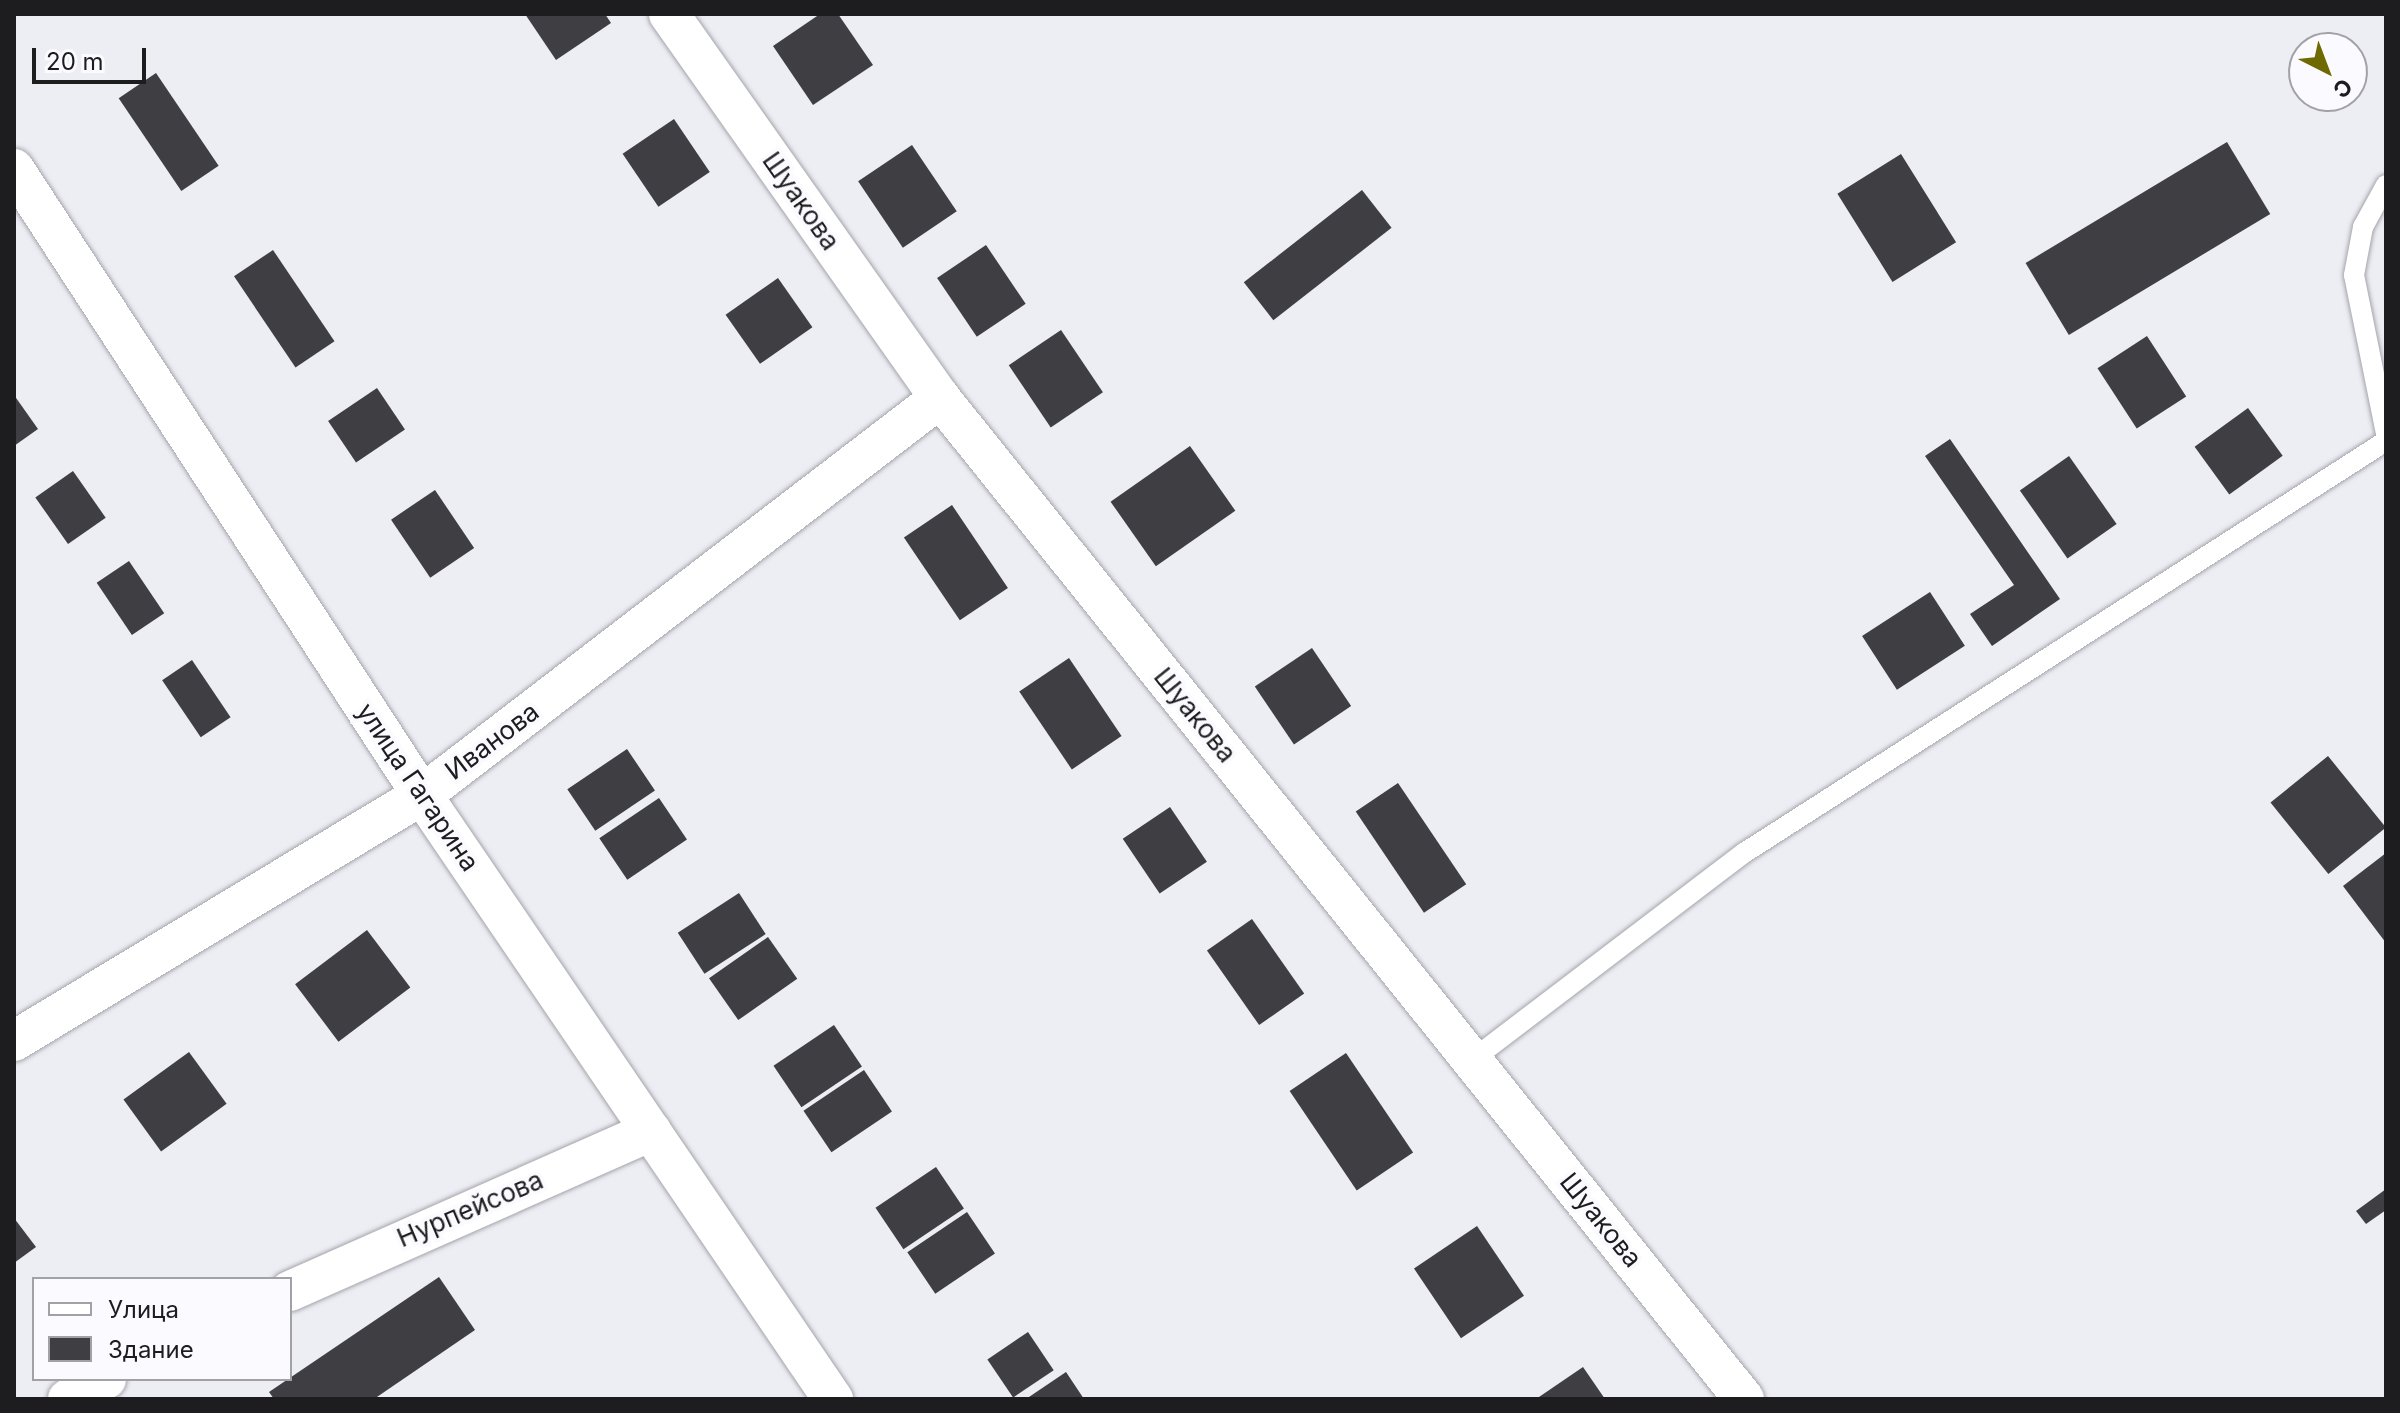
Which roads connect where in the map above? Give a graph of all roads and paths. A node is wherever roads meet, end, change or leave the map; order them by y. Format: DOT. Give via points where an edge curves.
graph roads {
  1 [pos="669,14"];
  2 [pos="14,169"];
  3 [pos="2386,185"];
  4 [pos="940,398"];
  5 [pos="2386,433"];
  6 [pos="2386,441"];
  7 [pos="422,795"];
  8 [pos="14,1041"];
  9 [pos="1472,1060"];
  10 [pos="651,1131"];
  11 [pos="292,1290"];
  12 [pos="102,1381"];
  13 [pos="68,1399"];
  14 [pos="833,1399"];
  15 [pos="1744,1399"];
  1 -- 4 [label="street, Шуакова"];
  2 -- 7 [label="street, улица Гагарина"];
  3 -- 5 [label="lane" via="2363,227 2354,275"];
  4 -- 7 [label="street, Иванова"];
  4 -- 9 [label="street, Шуакова"];
  6 -- 9 [label="lane" via="1744,853"];
  7 -- 8 [label="street, Иванова"];
  7 -- 10 [label="street, улица Гагарина"];
  9 -- 15 [label="street, Шуакова"];
  10 -- 11 [label="street, Нурпейсова"];
  10 -- 14 [label="street, улица Гагарина"];
  12 -- 13 [label="street"];
}
